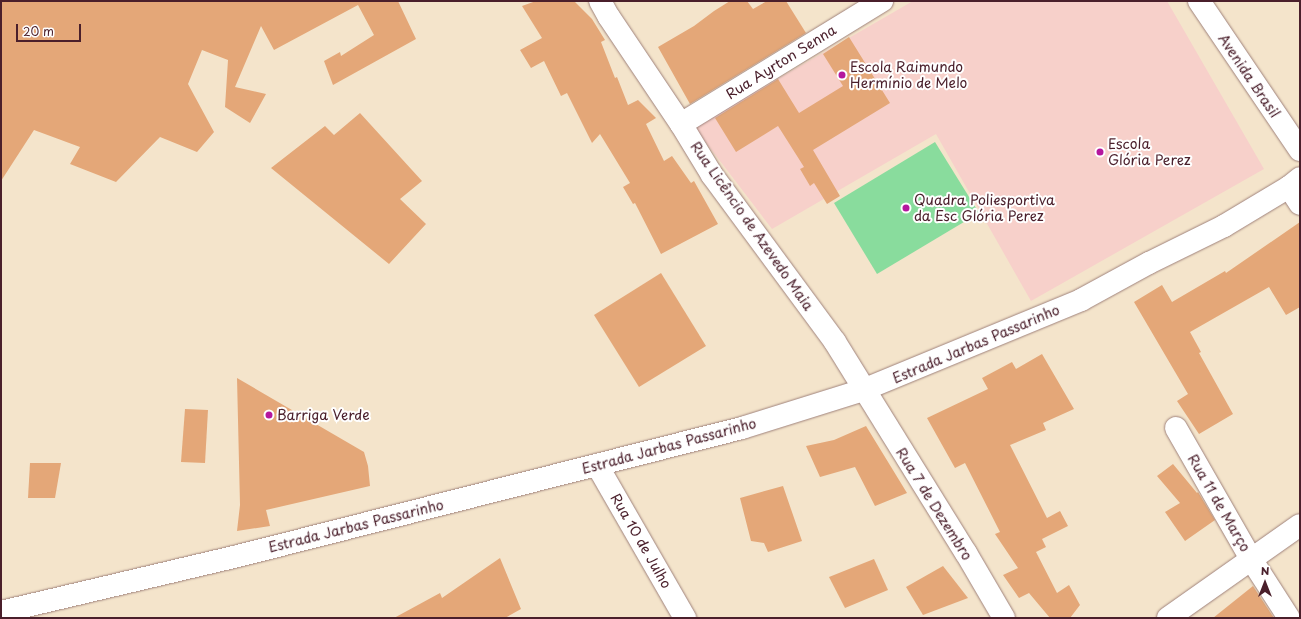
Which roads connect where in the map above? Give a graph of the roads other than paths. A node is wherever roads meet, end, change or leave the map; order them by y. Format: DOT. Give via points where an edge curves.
graph roads {
  1 [pos="600,1"];
  2 [pos="882,1"];
  3 [pos="1199,1"];
  4 [pos="681,124"];
  5 [pos="1300,150"];
  6 [pos="1296,190"];
  7 [pos="863,390"];
  8 [pos="1176,428"];
  9 [pos="597,464"];
  10 [pos="1300,524"];
  11 [pos="1251,559"];
  12 [pos="1,612"];
  13 [pos="685,618"];
  14 [pos="1004,618"];
  15 [pos="1168,618"];
  16 [pos="1289,618"];
  1 -- 4 [label="street, Rua Licêncio de Azevedo Maia"];
  2 -- 4 [label="street, Rua Ayrton Senna"];
  3 -- 5 [label="street, Avenida Brasil"];
  4 -- 7 [label="street, Rua Licêncio de Azevedo Maia" via="712,175 835,342"];
  6 -- 7 [label="street, Estrada Jarbas Passarinho" via="1149,263 1082,300"];
  7 -- 9 [label="street, Estrada Jarbas Passarinho" via="742,428"];
  7 -- 14 [label="street, Rua 7 de Dezembro"];
  8 -- 11 [label="street, Rua 11 de Março"];
  9 -- 12 [label="street, Estrada Jarbas Passarinho" via="234,557"];
  9 -- 13 [label="street, Rua 10 de Julho"];
  10 -- 11 [label="street"];
  11 -- 15 [label="street"];
  11 -- 16 [label="street, Rua 11 de Março"];
}
